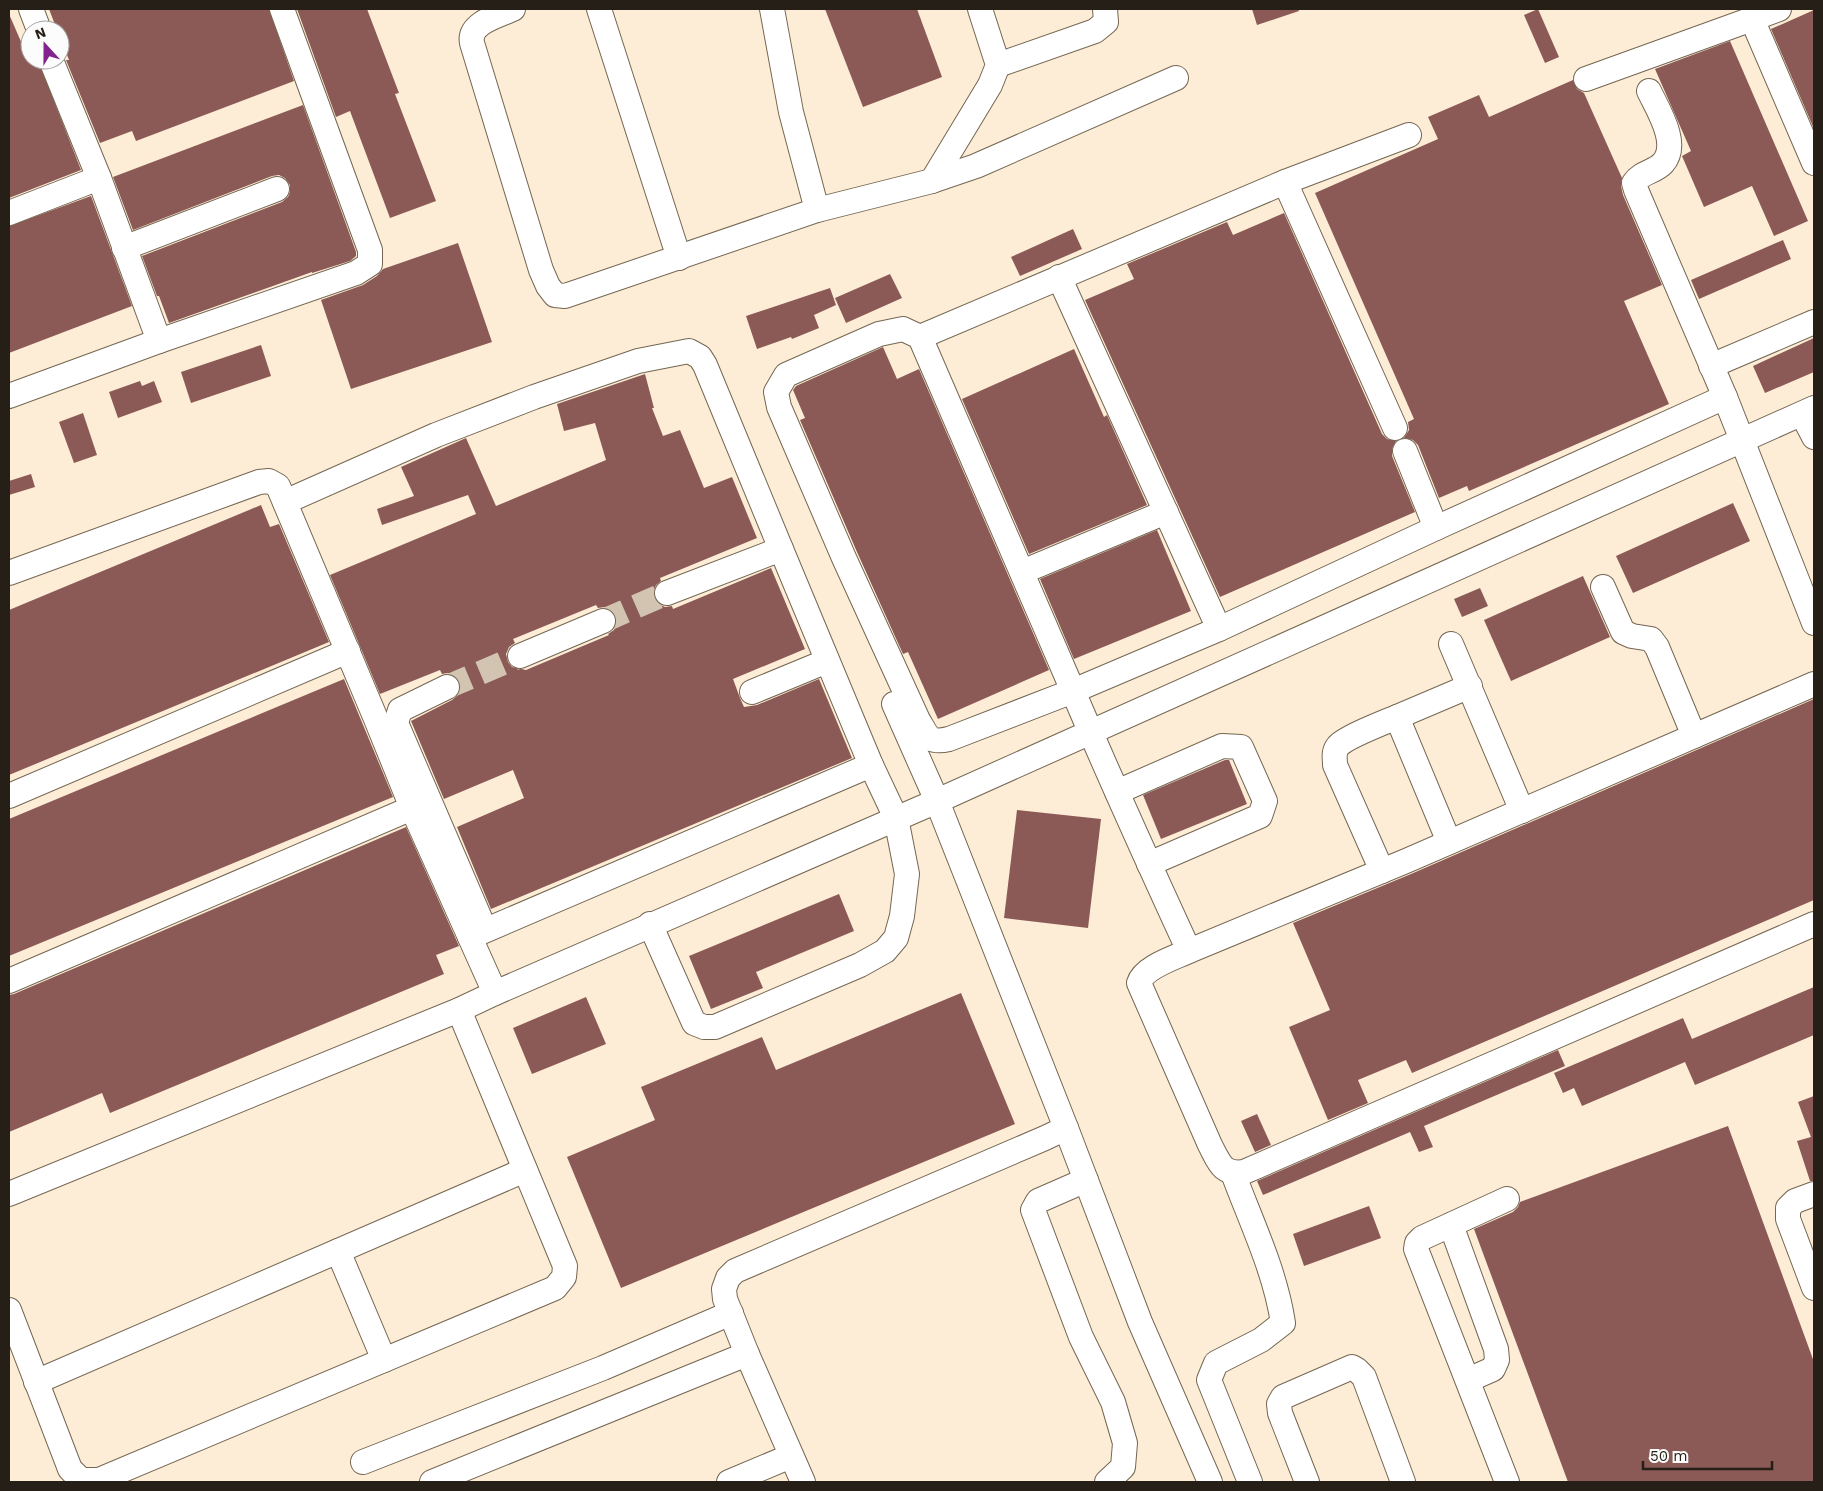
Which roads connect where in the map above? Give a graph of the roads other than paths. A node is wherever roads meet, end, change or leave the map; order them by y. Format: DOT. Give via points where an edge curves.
graph roads {
  1 [pos="282,9"];
  2 [pos="512,9"];
  3 [pos="599,9"];
  4 [pos="772,9"];
  5 [pos="980,9"];
  6 [pos="1105,9"];
  7 [pos="1779,9"];
  8 [pos="1752,19"];
  9 [pos="998,65"];
  10 [pos="55,70"];
  11 [pos="1176,78"];
  12 [pos="1586,79"];
  13 [pos="1649,91"];
  14 [pos="1409,135"];
  15 [pos="1814,163"];
  16 [pos="99,178"];
  17 [pos="932,182"];
  18 [pos="1285,182"];
  19 [pos="277,189"];
  20 [pos="817,210"];
  21 [pos="9,213"];
  22 [pos="124,248"];
  23 [pos="679,258"];
  24 [pos="1059,277"];
  25 [pos="1814,322"];
  26 [pos="920,337"];
  27 [pos="159,341"];
  28 [pos="1711,366"];
  29 [pos="9,396"];
  30 [pos="1725,396"];
  31 [pos="1808,411"];
  32 [pos="1395,428"];
  33 [pos="1814,437"];
  34 [pos="1742,442"];
  35 [pos="782,449"];
  36 [pos="1405,451"];
  37 [pos="285,502"];
  38 [pos="1166,512"];
  39 [pos="1436,528"];
  40 [pos="781,549"];
  41 [pos="1022,572"];
  42 [pos="9,573"];
  43 [pos="1603,588"];
  44 [pos="667,593"];
  45 [pos="1812,612"];
  46 [pos="603,620"];
  47 [pos="1219,628"];
  48 [pos="1451,644"];
  49 [pos="348,651"];
  50 [pos="520,656"];
  51 [pos="827,661"];
  52 [pos="1814,684"];
  53 [pos="1470,686"];
  54 [pos="447,687"];
  55 [pos="752,692"];
  56 [pos="1073,692"];
  57 [pos="1397,717"];
  58 [pos="1090,732"];
  59 [pos="1694,736"];
  60 [pos="871,765"];
  61 [pos="1117,792"];
  62 [pos="9,796"];
  63 [pos="936,801"];
  64 [pos="412,808"];
  65 [pos="1522,811"];
  66 [pos="896,818"];
  67 [pos="1449,842"];
  68 [pos="1149,864"];
  69 [pos="1382,871"];
  70 [pos="650,924"];
  71 [pos="1814,924"];
  72 [pos="478,933"];
  73 [pos="1189,951"];
  74 [pos="9,981"];
  75 [pos="495,993"];
  76 [pos="459,1010"];
  77 [pos="1066,1128"];
  78 [pos="525,1170"];
  79 [pos="1233,1173"];
  80 [pos="1086,1180"];
  81 [pos="9,1194"];
  82 [pos="1814,1194"];
  83 [pos="1507,1199"];
  84 [pos="1451,1225"];
  85 [pos="338,1251"];
  86 [pos="1809,1256"];
  87 [pos="1814,1288"];
  88 [pos="9,1310"];
  89 [pos="731,1313"];
  90 [pos="747,1354"];
  91 [pos="384,1360"];
  92 [pos="1468,1380"];
  93 [pos="36,1382"];
  94 [pos="791,1456"];
  95 [pos="363,1462"];
  96 [pos="432,1482"];
  97 [pos="729,1482"];
  98 [pos="803,1482"];
  99 [pos="1107,1482"];
  100 [pos="1210,1482"];
  101 [pos="1250,1482"];
  102 [pos="1307,1482"];
  103 [pos="1403,1482"];
  104 [pos="1507,1482"];
  1 -- 27 [label="lane" via="370,250 370,264 356,272"];
  2 -- 23 [label="lane" via="480,24 471,37 548,286 555,295 565,296"];
  3 -- 23 [label="lane"];
  4 -- 20 [label="lane" via="791,112"];
  5 -- 9 [label="lane"];
  6 -- 9 [label="lane" via="1106,22 1095,32"];
  7 -- 8 [label="lane"];
  8 -- 12 [label="lane"];
  8 -- 15 [label="lane"];
  9 -- 17 [label="lane" via="990,85"];
  10 -- 16 [label="lane"];
  11 -- 17 [label="lane" via="976,166"];
  13 -- 28 [label="lane" via="1670,137 1669,151 1663,163 1634,183"];
  14 -- 18 [label="lane"];
  16 -- 21 [label="lane"];
  16 -- 22 [label="lane"];
  17 -- 20 [label="lane"];
  18 -- 24 [label="lane"];
  18 -- 32 [label="lane"];
  19 -- 22 [label="lane"];
  20 -- 23 [label="lane"];
  22 -- 27 [label="lane"];
  24 -- 26 [label="lane"];
  24 -- 38 [label="lane"];
  25 -- 28 [label="lane"];
  26 -- 41 [label="lane"];
  26 -- 56 [label="lane" via="903,329 879,334 786,375 776,392 779,408 889,657 918,720 930,738 938,742 949,739"];
  27 -- 29 [label="lane"];
  28 -- 30 [label="lane"];
  30 -- 34 [label="lane"];
  30 -- 39 [label="lane"];
  31 -- 33 [label="lane"];
  31 -- 34 [label="lane"];
  34 -- 45 [label="lane"];
  34 -- 58 [label="lane"];
  35 -- 63 [label="lane"];
  36 -- 39 [label="lane"];
  37 -- 40 [label="lane" via="436,435 534,397 638,361 689,351 700,357 705,365"];
  37 -- 42 [label="lane" via="278,486 269,481 259,482"];
  37 -- 49 [label="lane"];
  38 -- 41 [label="lane"];
  38 -- 47 [label="lane"];
  39 -- 47 [label="lane"];
  40 -- 44 [label="lane"];
  40 -- 51 [label="lane"];
  41 -- 56 [label="lane"];
  43 -- 59 [label="lane" via="1623,632 1651,639 1657,647"];
  46 -- 50 [label="lane"];
  47 -- 56 [label="lane"];
  48 -- 53 [label="lane"];
  49 -- 62 [label="lane"];
  49 -- 64 [label="lane"];
  51 -- 55 [label="lane"];
  51 -- 60 [label="lane"];
  52 -- 59 [label="lane"];
  53 -- 57 [label="lane"];
  53 -- 65 [label="lane"];
  54 -- 72 [label="lane" via="400,710 396,723"];
  56 -- 58 [label="lane"];
  57 -- 67 [label="lane"];
  57 -- 69 [label="lane" via="1338,745 1334,752 1335,765"];
  58 -- 61 [label="lane"];
  58 -- 63 [label="lane"];
  59 -- 65 [label="lane"];
  60 -- 66 [label="lane"];
  60 -- 72 [label="lane"];
  61 -- 68 [label="lane"];
  61 -- 68 [label="lane" via="1222,746 1241,747 1265,801 1260,816"];
  63 -- 66 [label="lane"];
  63 -- 77 [label="lane"];
  64 -- 72 [label="lane"];
  64 -- 74 [label="lane"];
  65 -- 67 [label="lane"];
  66 -- 70 [label="lane"];
  66 -- 70 [label="lane" via="907,874 902,916 896,938 885,951 860,965 715,1027 704,1027 694,1023"];
  67 -- 69 [label="lane"];
  68 -- 73 [label="lane"];
  69 -- 73 [label="lane"];
  70 -- 75 [label="lane"];
  71 -- 79 [label="lane" via="1244,1172"];
  72 -- 75 [label="lane"];
  73 -- 79 [label="lane" via="1147,970 1139,983 1210,1145 1226,1171"];
  75 -- 76 [label="lane"];
  76 -- 78 [label="lane"];
  76 -- 81 [label="lane"];
  77 -- 80 [label="lane"];
  77 -- 89 [label="lane" via="734,1271 724,1289"];
  78 -- 85 [label="lane"];
  78 -- 91 [label="lane" via="565,1266 564,1277 555,1288"];
  79 -- 101 [label="lane" via="1269,1266 1283,1322 1262,1340 1216,1363 1209,1380"];
  80 -- 99 [label="lane" via="1038,1201 1033,1210 1081,1337 1113,1402 1125,1443 1123,1467"];
  80 -- 100 [label="lane" via="1140,1322"];
  82 -- 86 [label="lane" via="1795,1201 1788,1208 1788,1219"];
  83 -- 84 [label="lane"];
  84 -- 92 [label="lane" via="1498,1360 1494,1370"];
  84 -- 92 [label="lane" via="1422,1238 1416,1249"];
  85 -- 91 [label="lane"];
  85 -- 93 [label="lane"];
  86 -- 87 [label="lane"];
  88 -- 93 [label="lane"];
  89 -- 90 [label="lane"];
  89 -- 95 [label="lane" via="603,1368"];
  90 -- 94 [label="lane"];
  90 -- 96 [label="lane"];
  91 -- 93 [label="lane" via="100,1480 81,1480 70,1469"];
  92 -- 104 [label="lane"];
  94 -- 97 [label="lane"];
  94 -- 98 [label="lane"];
  102 -- 103 [label="lane" via="1279,1404 1283,1397 1352,1367 1364,1377"];
}
